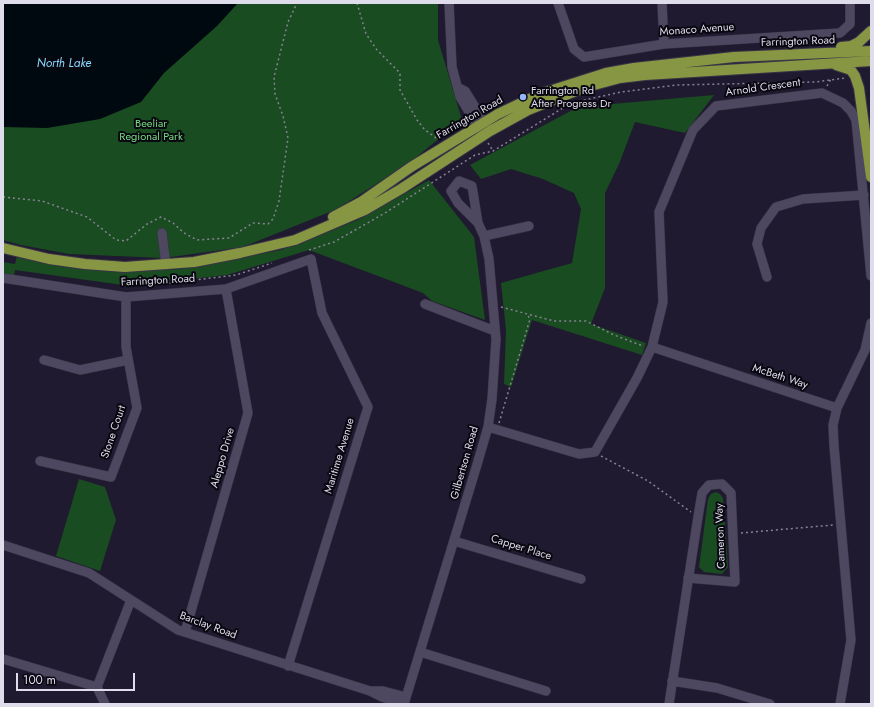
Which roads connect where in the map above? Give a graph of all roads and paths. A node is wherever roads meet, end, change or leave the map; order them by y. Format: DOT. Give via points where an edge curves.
graph roads {
  1 [pos="297,3"];
  2 [pos="357,3"];
  3 [pos="449,3"];
  4 [pos="558,3"];
  5 [pos="662,3"];
  6 [pos="850,3"];
  7 [pos="871,31"];
  8 [pos="664,44"];
  9 [pos="871,51"];
  10 [pos="756,56"];
  11 [pos="871,61"];
  12 [pos="732,68"];
  13 [pos="855,76"];
  14 [pos="481,124"];
  15 [pos="487,133"];
  16 [pos="441,148"];
  17 [pos="452,163"];
  18 [pos="871,177"];
  19 [pos="864,195"];
  20 [pos="3,197"];
  21 [pos="478,223"];
  22 [pos="529,226"];
  23 [pos="162,233"];
  24 [pos="484,236"];
  25 [pos="267,246"];
  26 [pos="3,248"];
  27 [pos="304,252"];
  28 [pos="311,259"];
  29 [pos="274,262"];
  30 [pos="166,265"];
  31 [pos="871,276"];
  32 [pos="767,277"];
  33 [pos="3,278"];
  34 [pos="147,286"];
  35 [pos="226,288"];
  36 [pos="126,297"];
  37 [pos="425,304"];
  38 [pos="493,306"];
  39 [pos="527,314"];
  40 [pos="871,323"];
  41 [pos="495,332"];
  42 [pos="652,347"];
  43 [pos="44,360"];
  44 [pos="128,360"];
  45 [pos="837,408"];
  46 [pos="488,427"];
  47 [pos="595,452"];
  48 [pos="40,461"];
  49 [pos="698,517"];
  50 [pos="841,525"];
  51 [pos="733,534"];
  52 [pos="454,541"];
  53 [pos="3,545"];
  54 [pos="688,578"];
  55 [pos="581,579"];
  56 [pos="131,600"];
  57 [pos="184,632"];
  58 [pos="420,652"];
  59 [pos="3,659"];
  60 [pos="288,666"];
  61 [pos="672,681"];
  62 [pos="97,686"];
  63 [pos="546,691"];
  64 [pos="405,700"];
  65 [pos="105,704"];
  66 [pos="668,704"];
  67 [pos="770,704"];
  68 [pos="840,704"];
  1 -- 20 [label="path" via="288,22 274,77 275,94 288,138 279,201 273,219 268,224 253,223 229,238 197,240 162,217 147,224 126,241 116,240 87,217 42,201"];
  2 -- 16 [label="path" via="366,34 400,74 400,90 416,120 435,137"];
  3 -- 14 [label="street" via="452,67 460,97"];
  4 -- 8 [label="street, Monaco Avenue" via="574,49 584,57"];
  5 -- 8 [label="street"];
  6 -- 8 [label="street, Monaco Avenue" via="850,24 840,33"];
  7 -- 10 [label="main road" via="851,46 779,51"];
  9 -- 10 [label="main road, Farrington Road"];
  10 -- 14 [label="main road, Farrington Road" via="606,73 540,94"];
  11 -- 12 [label="main road, Farrington Road"];
  12 -- 13 [label="main road" via="836,65 850,70"];
  12 -- 15 [label="main road, Farrington Road" via="645,75 597,84 546,101"];
  13 -- 17 [label="path" via="815,82 676,85 621,92 572,103 493,151"];
  13 -- 18 [label="main road" via="859,88"];
  14 -- 15 [label="street"];
  14 -- 16 [label="main road, Farrington Road"];
  15 -- 17 [label="main road, Farrington Road"];
  16 -- 25 [label="main road, Farrington Road" via="362,202 335,217"];
  17 -- 25 [label="main road, Farrington Road" via="364,210 295,240"];
  17 -- 27 [label="path" via="385,213 334,242"];
  19 -- 31 [label="street, Arnold Crescent"];
  19 -- 32 [label="street" via="803,199 776,207 761,228 757,244"];
  19 -- 42 [label="street, Arnold Crescent" via="856,120 852,111 843,103 822,93 811,93 716,106 693,130 658,212 663,302"];
  21 -- 24 [label="street, Gilbertson Road"];
  22 -- 24 [label="street"];
  23 -- 30 [label="street"];
  24 -- 38 [label="street, Gilbertson Road" via="489,259"];
  25 -- 30 [label="main road, Farrington Road" via="209,259"];
  26 -- 30 [label="main road, Farrington Road" via="48,259 85,264"];
  28 -- 35 [label="street, Farrington Road"];
  28 -- 60 [label="street, Maritime Avenue" via="322,313 368,407"];
  29 -- 34 [label="path" via="236,275"];
  33 -- 36 [label="street, Farrington Road"];
  35 -- 36 [label="street, Farrington Road"];
  35 -- 57 [label="street, Aleppo Drive" via="248,413"];
  36 -- 44 [label="street, Stone Court"];
  37 -- 41 [label="street"];
  38 -- 39 [label="path"];
  38 -- 41 [label="street, Gilbertson Road"];
  39 -- 42 [label="path" via="554,321 586,321 630,342"];
  39 -- 46 [label="path" via="530,319 499,424"];
  40 -- 45 [label="street" via="865,350"];
  41 -- 46 [label="street, Gilbertson Road"];
  42 -- 45 [label="street, McBeth Way"];
  42 -- 47 [label="street"];
  43 -- 44 [label="street" via="80,370"];
  44 -- 48 [label="street, Stone Court" via="137,408 111,478"];
  45 -- 50 [label="street" via="833,425"];
  46 -- 47 [label="street" via="579,454"];
  46 -- 52 [label="street, Gilbertson Road"];
  47 -- 49 [label="path" via="648,481"];
  49 -- 51 [label="street, Cameron Way" via="702,493 709,485 722,484 731,493"];
  49 -- 54 [label="street, Cameron Way"];
  50 -- 51 [label="path"];
  50 -- 68 [label="street" via="851,640"];
  51 -- 54 [label="street, Cameron Way" via="735,582"];
  52 -- 55 [label="street, Capper Place"];
  52 -- 58 [label="street, Gilbertson Road"];
  53 -- 56 [label="street, Barclay Road" via="89,573"];
  54 -- 61 [label="street, Cameron Way"];
  56 -- 57 [label="street, Barclay Road"];
  56 -- 62 [label="street"];
  57 -- 60 [label="street, Barclay Road"];
  58 -- 63 [label="street"];
  58 -- 64 [label="street, Gilbertson Road"];
  59 -- 62 [label="street"];
  60 -- 64 [label="street, Barclay Road" via="370,691 383,691"];
  61 -- 66 [label="street, Cameron Way"];
  61 -- 67 [label="street" via="717,688"];
  62 -- 65 [label="street"];
}
